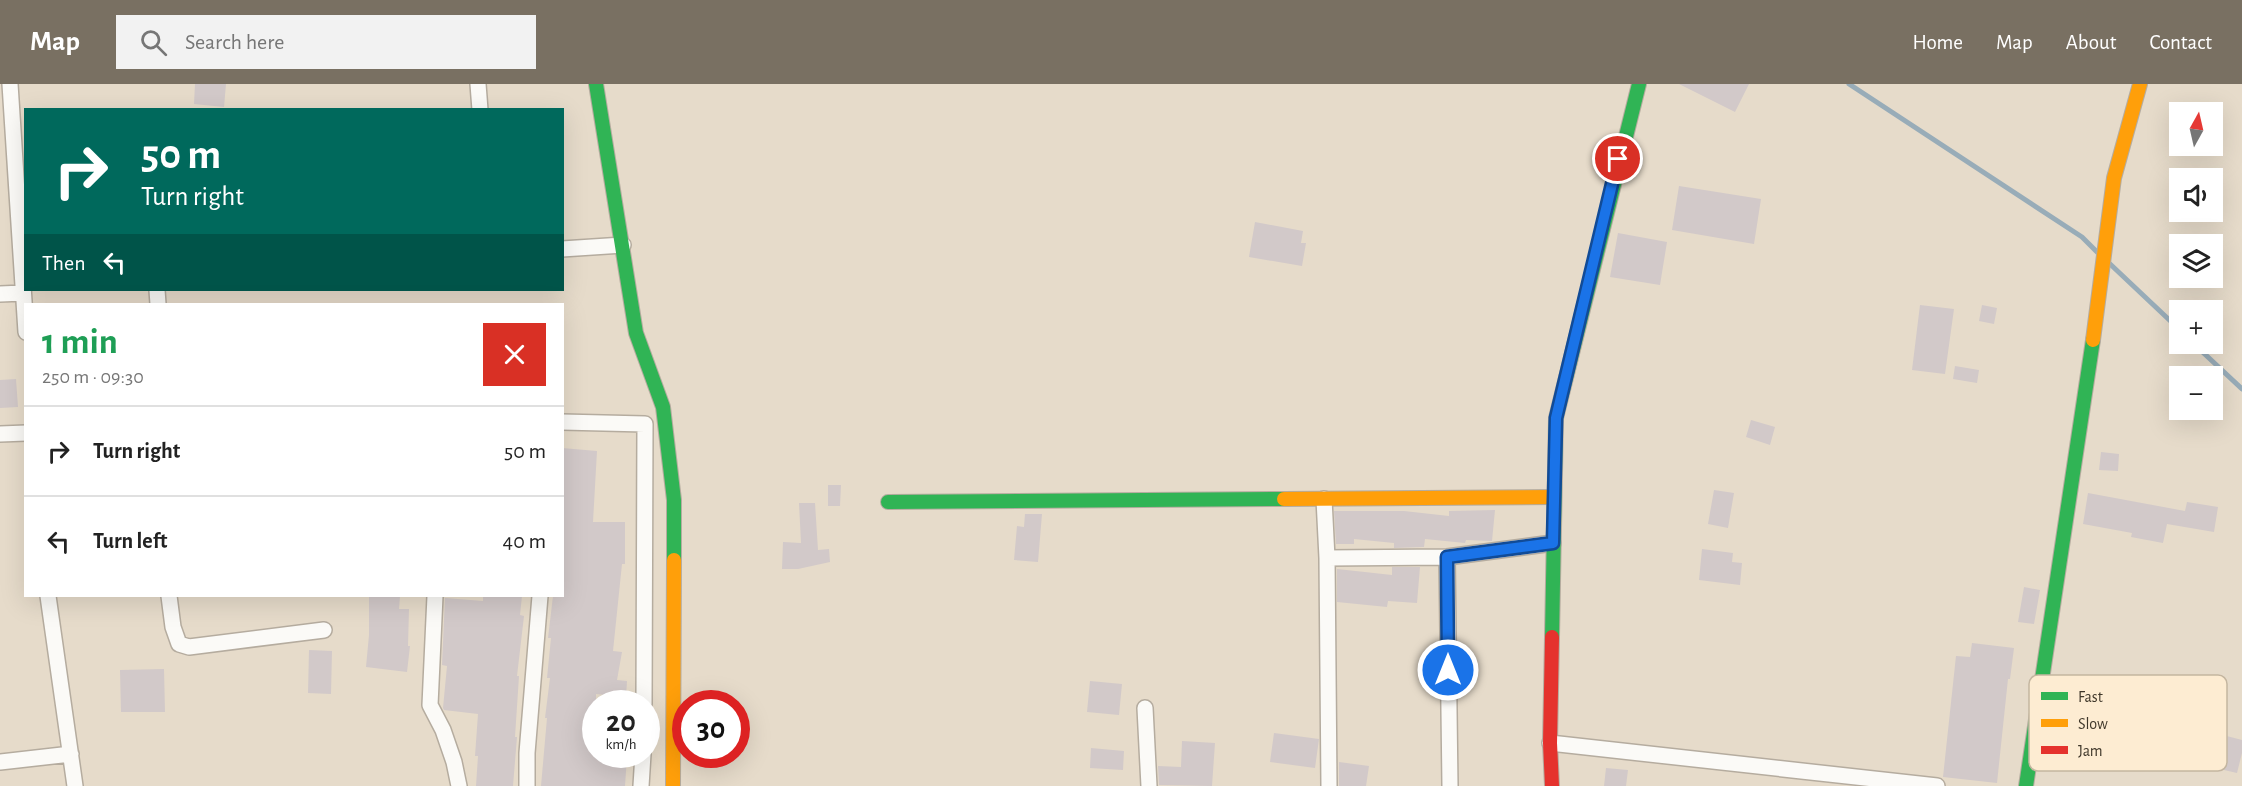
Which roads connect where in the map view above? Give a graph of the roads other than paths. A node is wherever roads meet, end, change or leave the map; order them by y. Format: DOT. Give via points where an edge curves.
graph roads {
  1 [pos="10,84"];
  2 [pos="478,84"];
  3 [pos="596,84"];
  4 [pos="1639,84"];
  5 [pos="2140,84"];
  6 [pos="480,108"];
  7 [pos="623,245"];
  8 [pos="564,249"];
  9 [pos="23,293"];
  10 [pos="0,294"];
  11 [pos="24,306"];
  12 [pos="564,422"];
  13 [pos="0,434"];
  14 [pos="24,434"];
  15 [pos="1554,497"];
  16 [pos="1324,499"];
  17 [pos="888,502"];
  18 [pos="1553,543"];
  19 [pos="1447,557"];
  20 [pos="1327,558"];
  21 [pos="48,597"];
  22 [pos="169,597"];
  23 [pos="435,597"];
  24 [pos="540,597"];
  25 [pos="324,630"];
  26 [pos="2043,675"];
  27 [pos="644,690"];
  28 [pos="1145,708"];
  29 [pos="1550,743"];
  30 [pos="71,754"];
  31 [pos="0,762"];
  32 [pos="2029,766"];
  33 [pos="642,768"];
  34 [pos="75,786"];
  35 [pos="459,786"];
  36 [pos="527,786"];
  37 [pos="641,786"];
  38 [pos="673,786"];
  39 [pos="1149,786"];
  40 [pos="1329,786"];
  41 [pos="1450,786"];
  42 [pos="1552,786"];
  43 [pos="1937,786"];
  44 [pos="2026,786"];
  1 -- 9 [label="street"];
  2 -- 6 [label="street"];
  3 -- 7 [label="street"];
  4 -- 15 [label="street" via="1556,418"];
  5 -- 26 [label="street" via="2114,178"];
  7 -- 8 [label="street"];
  7 -- 38 [label="street" via="636,333 663,407 674,500"];
  9 -- 10 [label="street"];
  9 -- 11 [label="street"];
  12 -- 27 [label="street" via="645,424"];
  13 -- 14 [label="street"];
  15 -- 16 [label="street"];
  15 -- 18 [label="street"];
  16 -- 17 [label="street"];
  16 -- 20 [label="street"];
  18 -- 19 [label="street"];
  18 -- 29 [label="street"];
  19 -- 20 [label="street"];
  19 -- 41 [label="street"];
  20 -- 40 [label="street"];
  21 -- 30 [label="street"];
  22 -- 25 [label="street" via="179,644"];
  23 -- 35 [label="street" via="430,705 443,730"];
  24 -- 36 [label="street"];
  28 -- 39 [label="street"];
  29 -- 42 [label="street"];
  29 -- 43 [label="street"];
  30 -- 31 [label="street"];
  30 -- 34 [label="street"];
  32 -- 44 [label="street"];
  33 -- 37 [label="street"];
}
